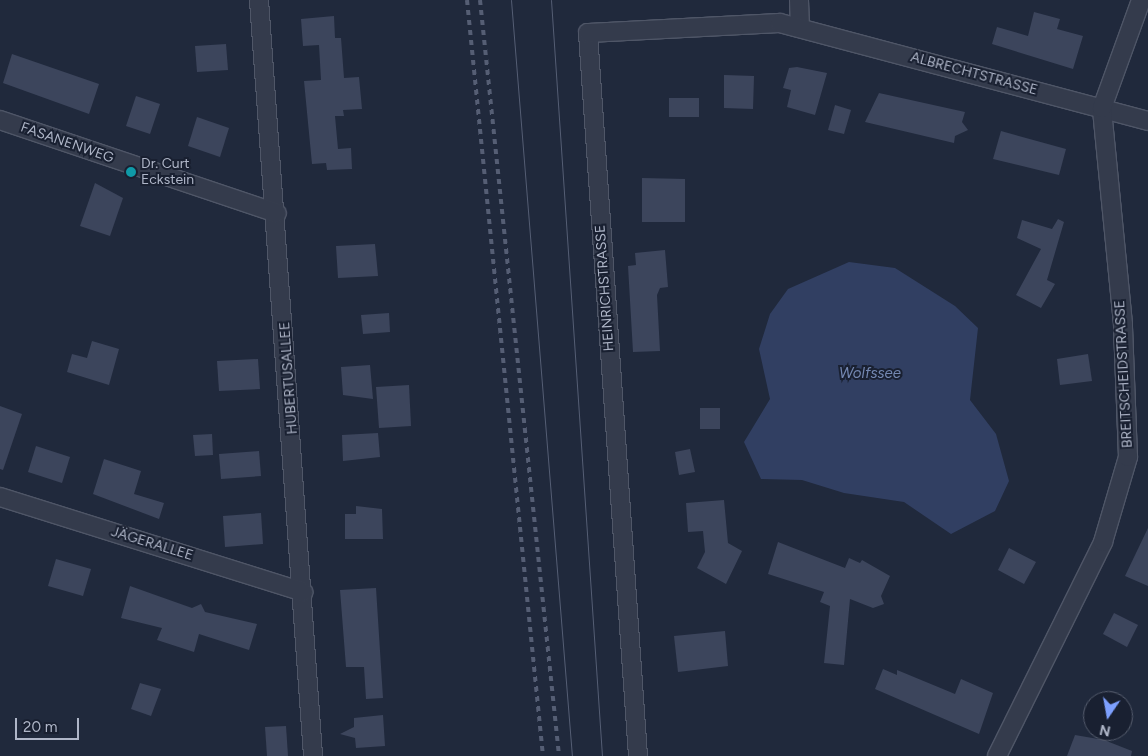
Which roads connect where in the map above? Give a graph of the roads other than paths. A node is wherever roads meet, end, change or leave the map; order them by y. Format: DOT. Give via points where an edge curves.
graph roads {
  1 [pos="259,0"];
  2 [pos="798,0"];
  3 [pos="1141,0"];
  4 [pos="800,27"];
  5 [pos="1102,108"];
  6 [pos="0,120"];
  7 [pos="1148,121"];
  8 [pos="277,213"];
  9 [pos="0,497"];
  10 [pos="304,592"];
  11 [pos="313,756"];
  12 [pos="638,756"];
  13 [pos="997,756"];
  1 -- 8 [label="street, HUBERTUSALLEE"];
  2 -- 4 [label="street"];
  3 -- 5 [label="street, BREITSCHEIDSTRASSE"];
  4 -- 5 [label="street, ALBRECHTSTRASSE"];
  4 -- 12 [label="street, HEINRICHSTRASSE" via="780,23 588,33"];
  5 -- 7 [label="street, ALBRECHTSTRASSE"];
  5 -- 13 [label="street, BREITSCHEIDSTRASSE" via="1123,324 1128,457 1104,542"];
  6 -- 8 [label="street, FASANENWEG"];
  8 -- 10 [label="street, HUBERTUSALLEE"];
  9 -- 10 [label="street, JÄGERALLEE"];
  10 -- 11 [label="street, HUBERTUSALLEE"];
}
